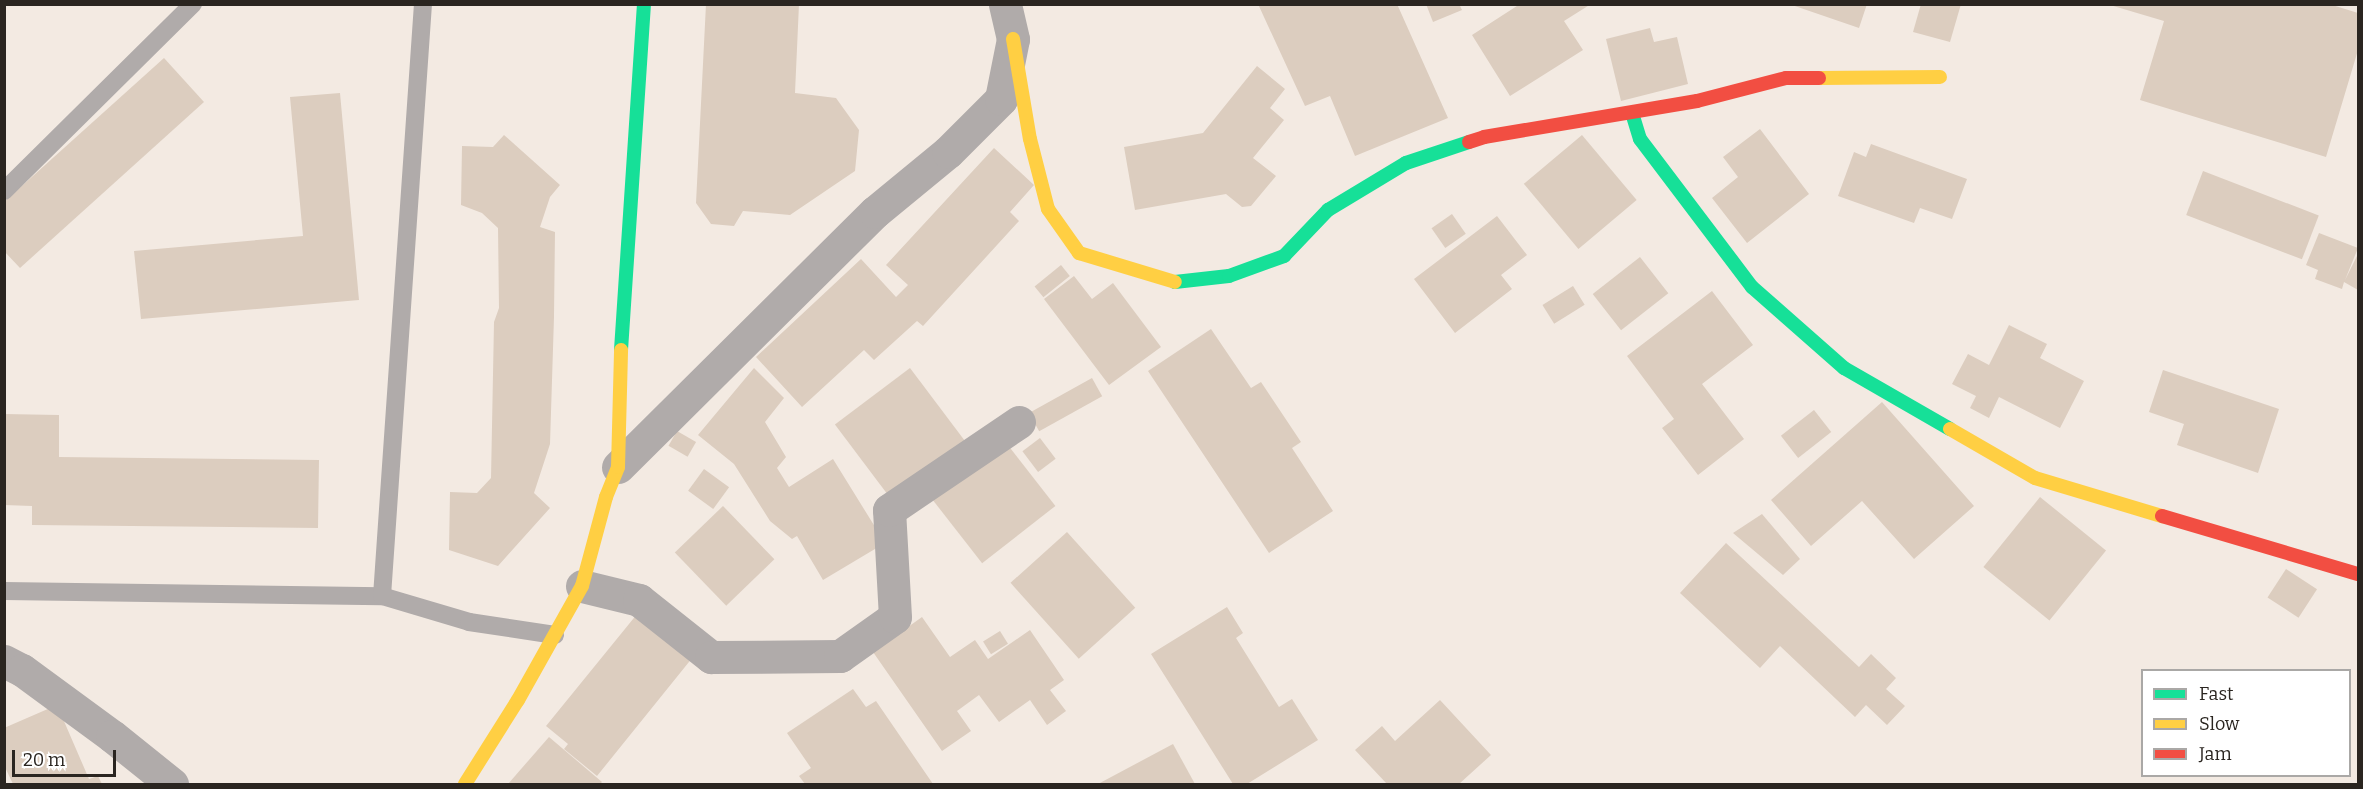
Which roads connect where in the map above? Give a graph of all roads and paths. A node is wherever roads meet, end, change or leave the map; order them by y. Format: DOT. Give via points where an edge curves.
graph roads {
  1 [pos="193,4"];
  2 [pos="423,4"];
  3 [pos="644,4"];
  4 [pos="1005,4"];
  5 [pos="1013,39"];
  6 [pos="1940,77"];
  7 [pos="1632,112"];
  8 [pos="4,191"];
  9 [pos="1019,422"];
  10 [pos="618,467"];
  11 [pos="2358,574"];
  12 [pos="582,586"];
  13 [pos="4,591"];
  14 [pos="382,596"];
  15 [pos="555,634"];
  16 [pos="4,661"];
  17 [pos="172,784"];
  18 [pos="465,784"];
  1 -- 8 [label="lane"];
  2 -- 14 [label="lane"];
  3 -- 10 [label="street" via="621,352"];
  4 -- 5 [label="street"];
  5 -- 7 [label="street" via="1030,139 1048,209 1079,253 1171,282 1229,276 1284,256 1328,210 1406,163 1484,137"];
  5 -- 10 [label="street" via="1001,99 948,153 875,213"];
  6 -- 7 [label="street" via="1786,78 1697,101"];
  7 -- 11 [label="street" via="1640,139 1752,287 1844,368 2035,478"];
  9 -- 12 [label="street" via="889,510 895,617 840,656 711,657 639,600"];
  10 -- 12 [label="street" via="606,496"];
  12 -- 15 [label="street"];
  13 -- 14 [label="lane"];
  14 -- 15 [label="lane" via="469,622"];
  15 -- 18 [label="street"];
  16 -- 17 [label="street" via="22,670"];
}
